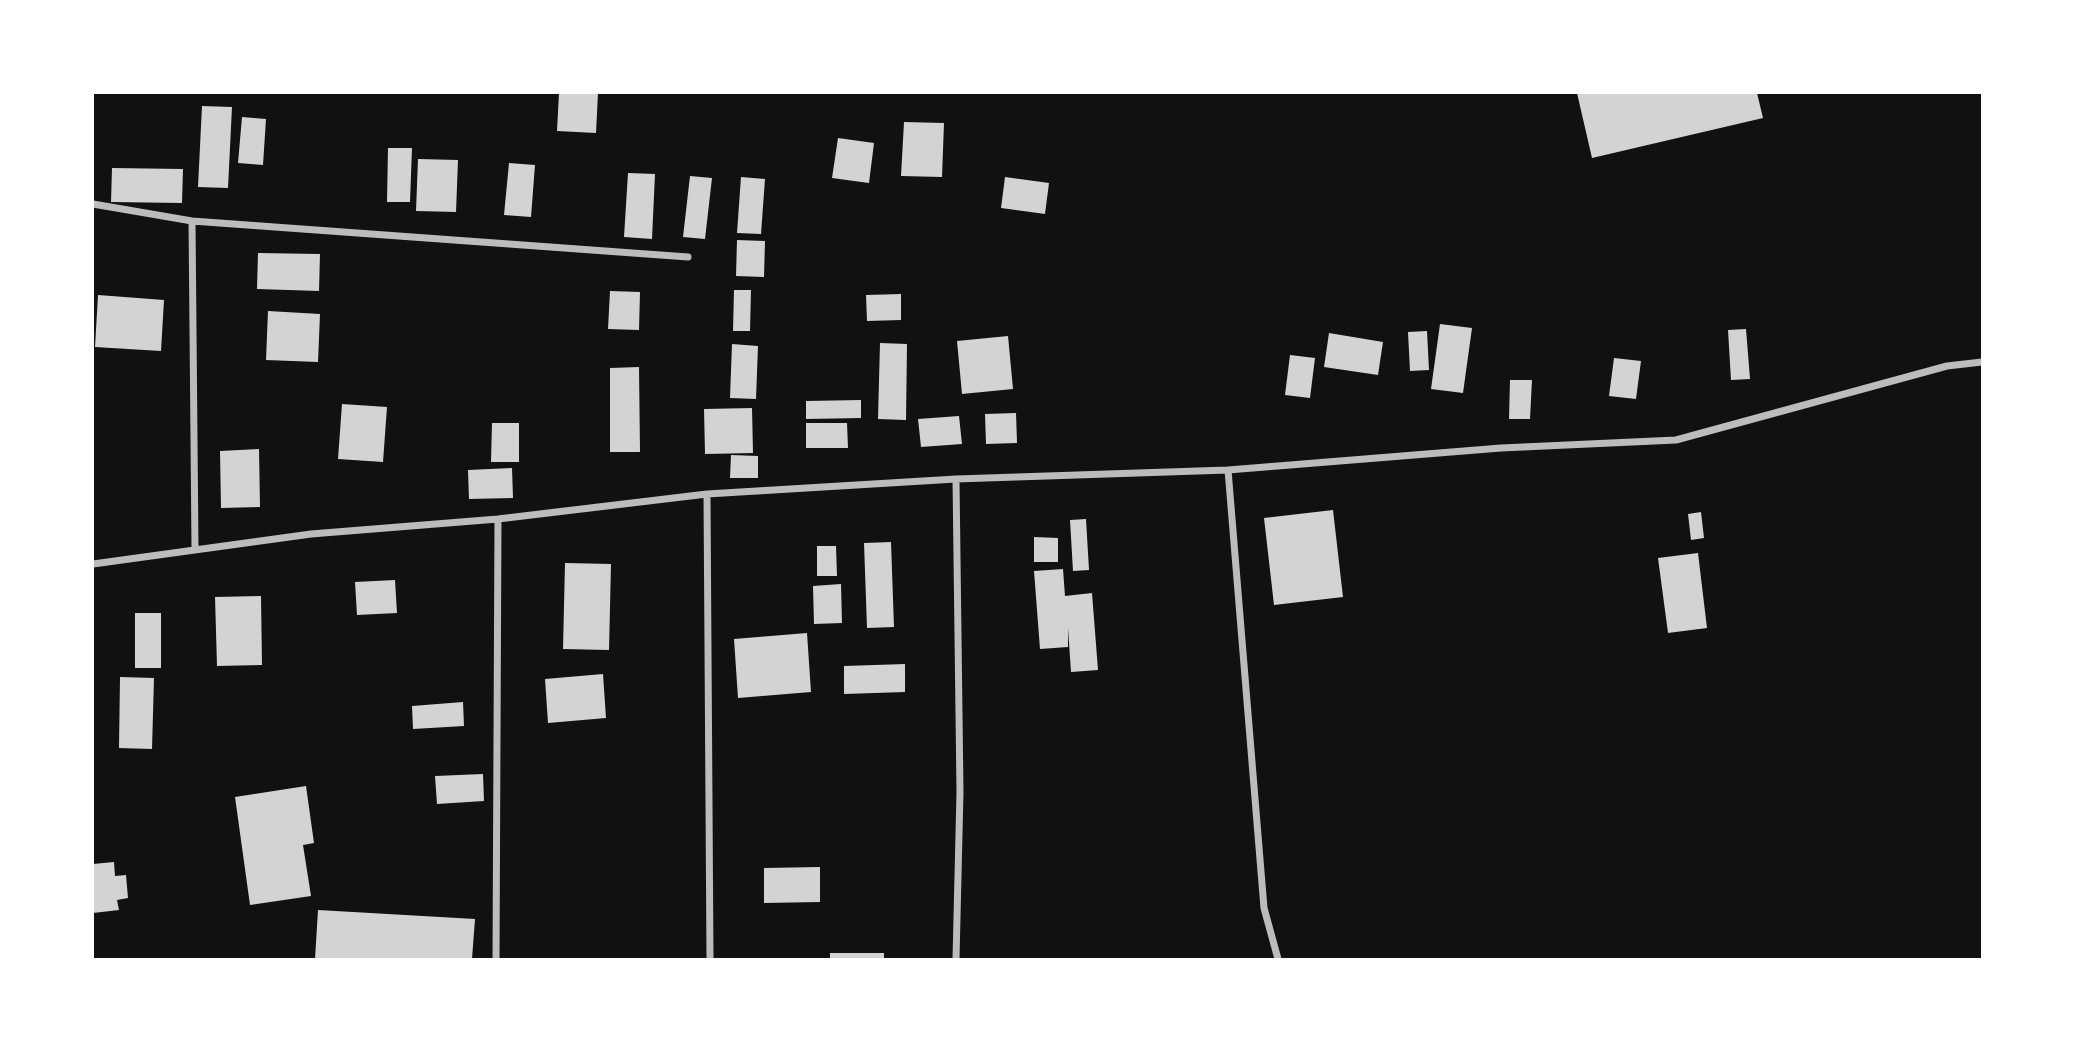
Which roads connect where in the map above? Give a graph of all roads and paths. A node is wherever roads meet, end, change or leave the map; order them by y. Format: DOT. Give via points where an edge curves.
graph roads {
  1 [pos="93,204"];
  2 [pos="192,221"];
  3 [pos="688,257"];
  4 [pos="1982,362"];
  5 [pos="1228,470"];
  6 [pos="956,479"];
  7 [pos="707,494"];
  8 [pos="498,519"];
  9 [pos="195,548"];
  10 [pos="93,564"];
  11 [pos="496,959"];
  12 [pos="710,959"];
  13 [pos="957,959"];
  14 [pos="1278,959"];
  1 -- 2 [label="street"];
  2 -- 3 [label="street"];
  2 -- 9 [label="street"];
  4 -- 5 [label="street" via="1947,366 1676,440 1501,448"];
  5 -- 6 [label="street"];
  5 -- 14 [label="street" via="1264,908"];
  6 -- 7 [label="street"];
  6 -- 13 [label="street"];
  7 -- 8 [label="street"];
  7 -- 12 [label="street"];
  8 -- 9 [label="street"];
  8 -- 11 [label="street"];
  9 -- 10 [label="street"];
}
